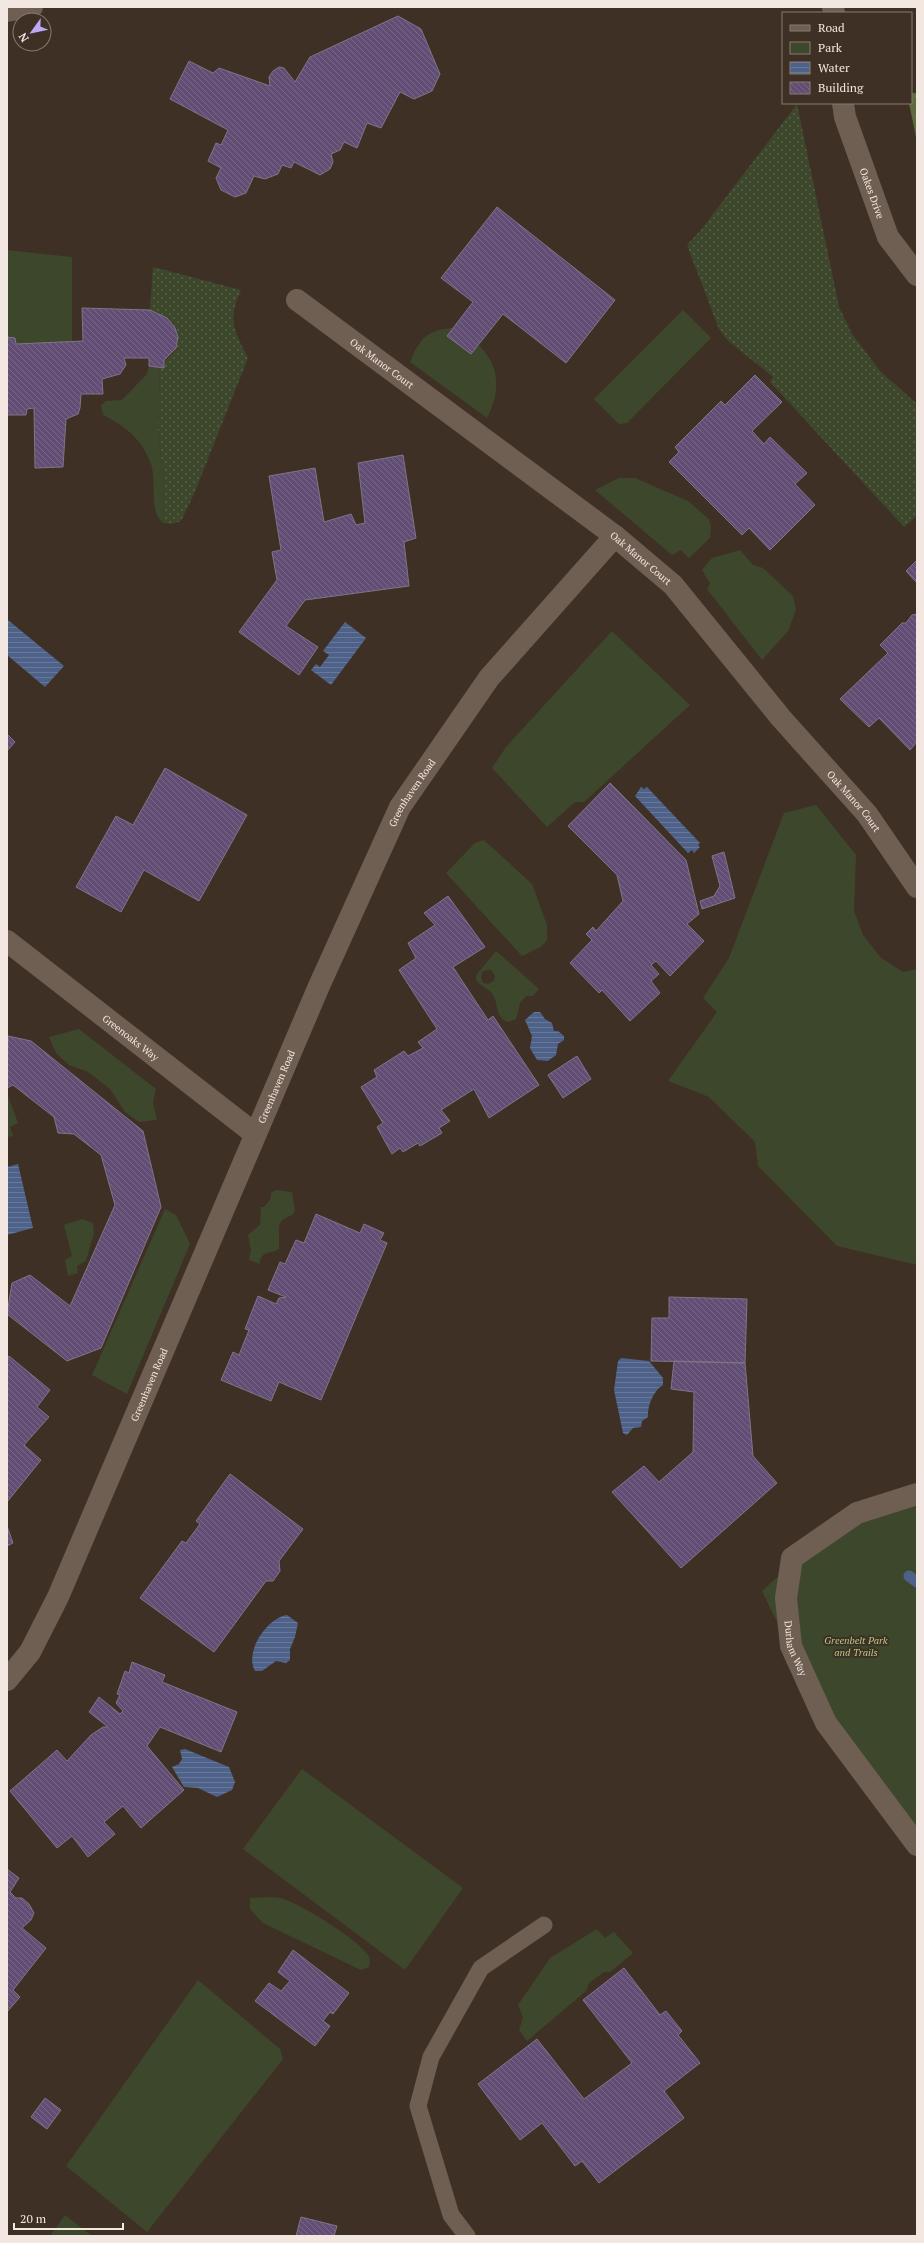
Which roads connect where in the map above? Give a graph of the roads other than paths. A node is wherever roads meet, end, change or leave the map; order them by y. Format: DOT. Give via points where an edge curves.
graph roads {
  1 [pos="32,7"];
  2 [pos="7,11"];
  3 [pos="843,104"];
  4 [pos="917,275"];
  5 [pos="297,300"];
  6 [pos="615,536"];
  7 [pos="917,887"];
  8 [pos="7,941"];
  9 [pos="255,1134"];
  10 [pos="917,1494"];
  11 [pos="7,1680"];
  12 [pos="917,1845"];
  13 [pos="544,1925"];
  14 [pos="467,2236"];
  1 -- 2 [label="street"];
  3 -- 4 [label="street, Oakes Drive" via="845,117 888,237"];
  5 -- 6 [label="street, Oak Manor Court"];
  6 -- 7 [label="street, Oak Manor Court" via="673,585 781,718 867,814"];
  6 -- 9 [label="street, Greenhaven Road" via="489,678 400,807 336,946"];
  8 -- 9 [label="street, Greenoaks Way"];
  9 -- 11 [label="street, Greenhaven Road" via="58,1597 30,1652"];
  10 -- 12 [label="street, Durham Way" via="857,1513 792,1558 786,1598 791,1646 826,1723"];
  13 -- 14 [label="lane" via="481,1968 431,2057 418,2106 451,2214"];
}
